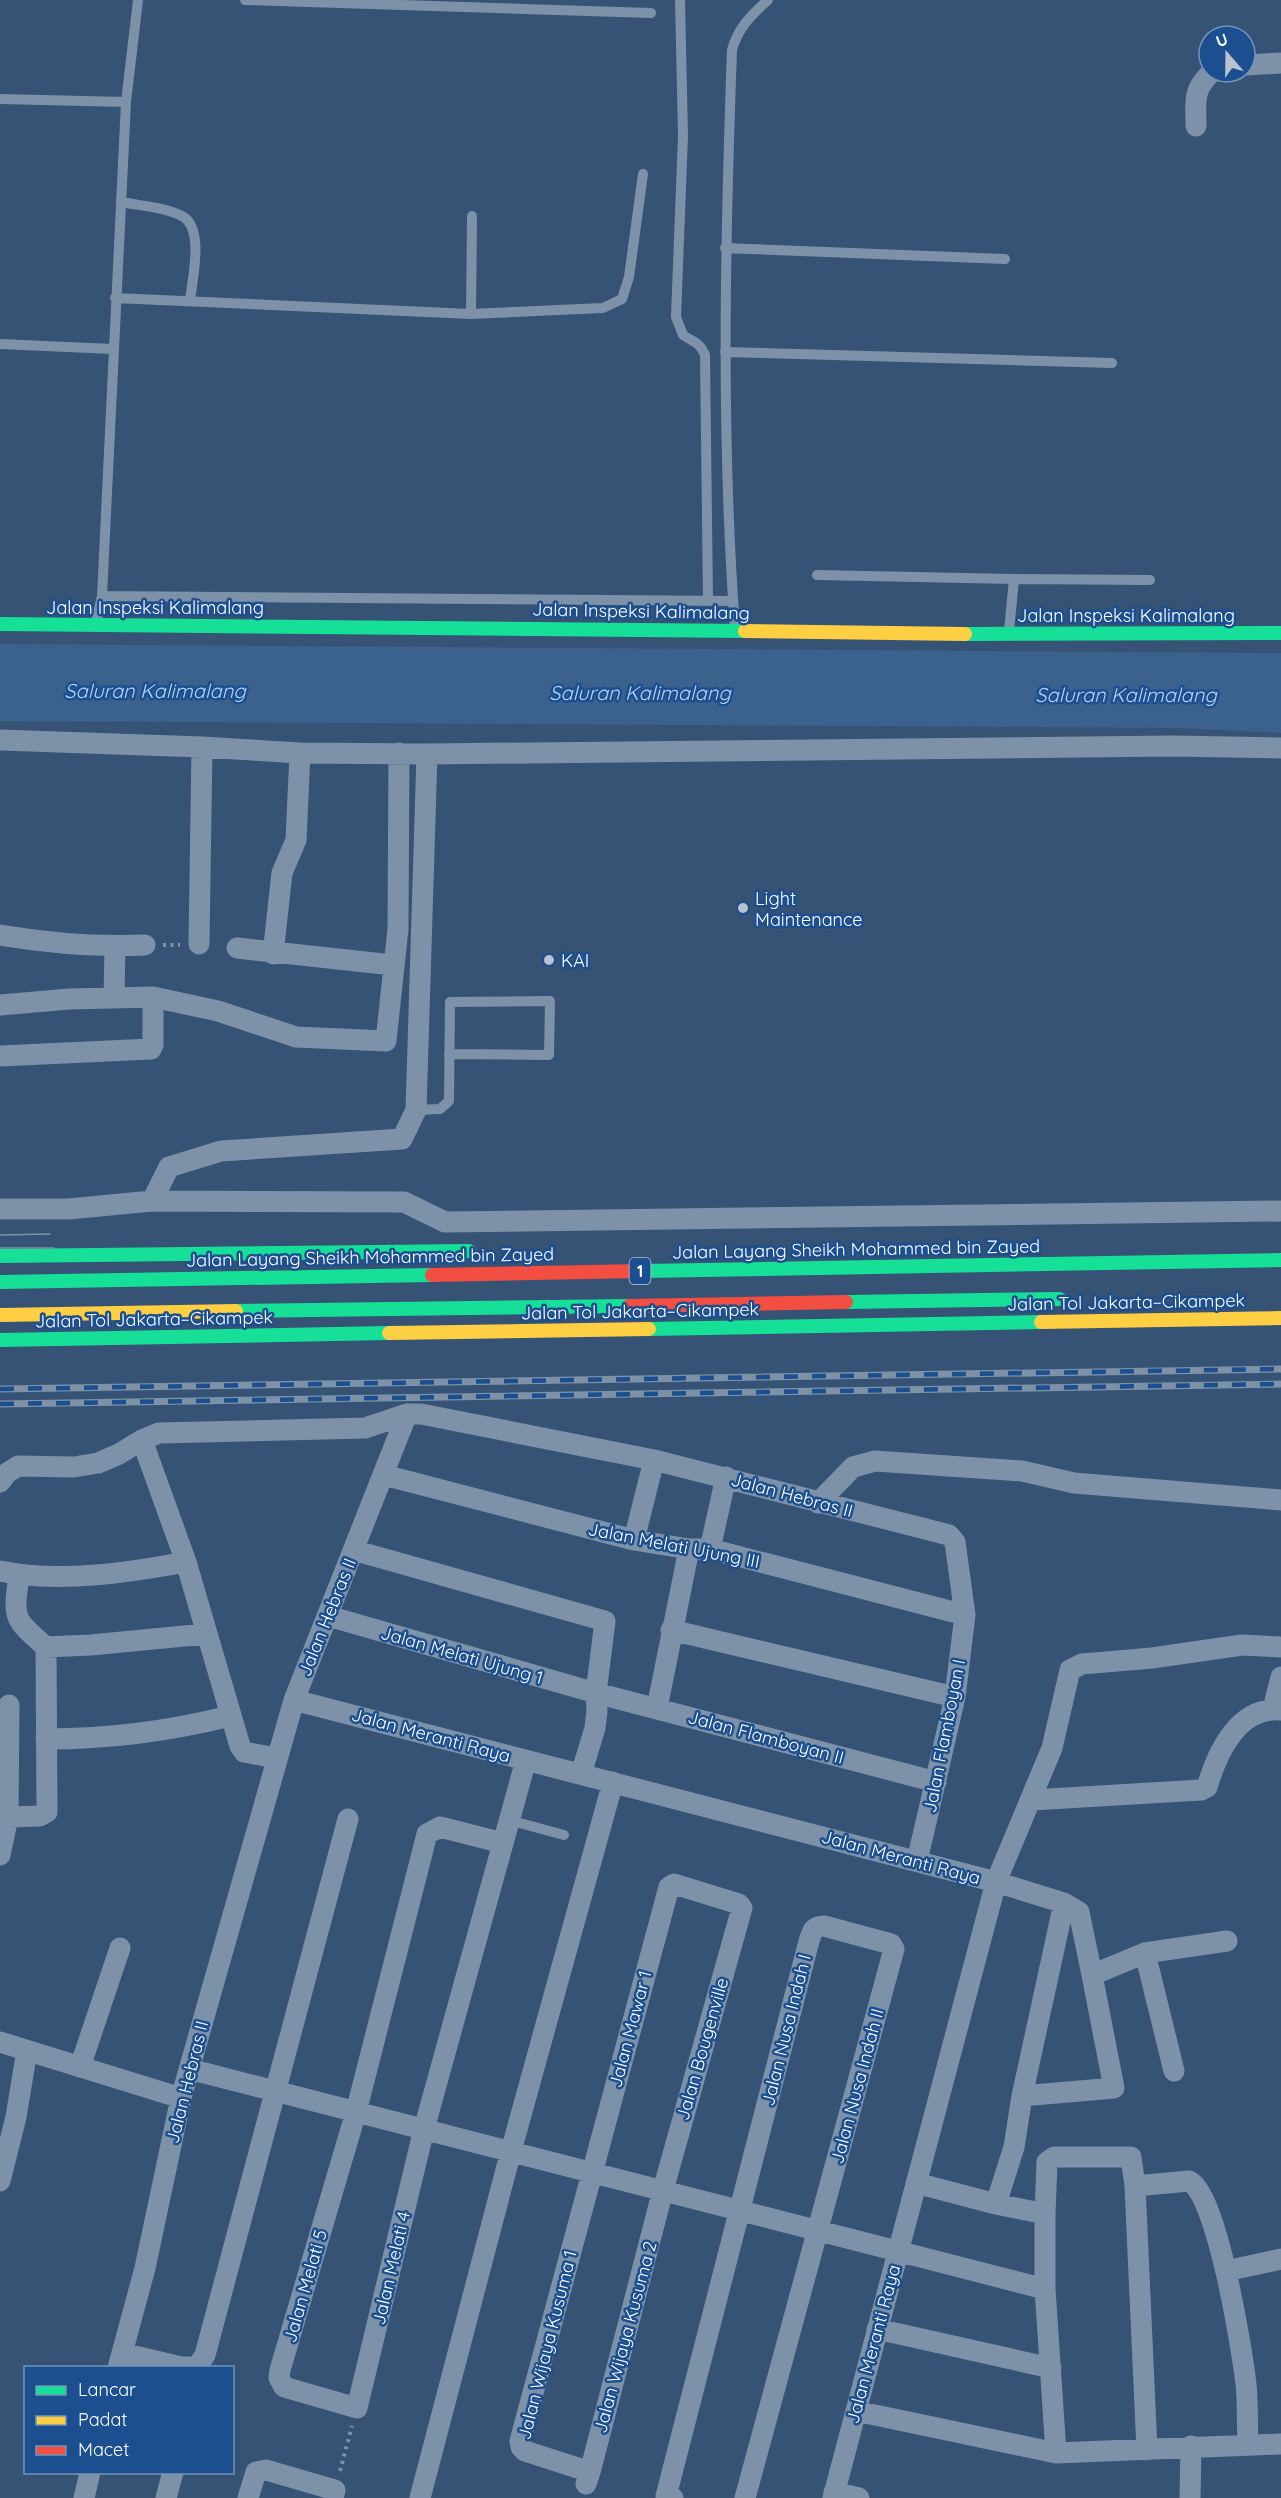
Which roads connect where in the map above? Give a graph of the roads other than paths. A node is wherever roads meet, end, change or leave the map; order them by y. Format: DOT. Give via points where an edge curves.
graph roads {
  1 [pos="138,0"];
  2 [pos="245,0"];
  3 [pos="680,0"];
  4 [pos="768,0"];
  5 [pos="548,5"];
  6 [pos="651,13"];
  7 [pos="1281,63"];
  8 [pos="1257,64"];
  9 [pos="1200,84"];
  10 [pos="0,99"];
  11 [pos="126,102"];
  12 [pos="1196,126"];
  13 [pos="643,174"];
  14 [pos="122,202"];
  15 [pos="472,216"];
  16 [pos="725,249"];
  17 [pos="1005,259"];
  18 [pos="115,298"];
  19 [pos="190,301"];
  20 [pos="471,314"];
  21 [pos="0,344"];
  22 [pos="112,349"];
  23 [pos="725,352"];
  24 [pos="1112,363"];
  25 [pos="817,575"];
  26 [pos="1014,579"];
  27 [pos="1150,580"];
  28 [pos="102,596"];
  29 [pos="708,600"];
  30 [pos="733,601"];
  31 [pos="349,612"];
  32 [pos="0,624"];
  33 [pos="95,625"];
  34 [pos="735,631"];
  35 [pos="1281,633"];
  36 [pos="1009,634"];
  37 [pos="0,740"];
  38 [pos="202,747"];
  39 [pos="1281,747"];
  40 [pos="300,753"];
  41 [pos="399,753"];
  42 [pos="427,754"];
  43 [pos="0,934"];
  44 [pos="199,944"];
  45 [pos="145,945"];
  46 [pos="114,946"];
  47 [pos="237,948"];
  48 [pos="273,954"];
  49 [pos="393,965"];
  50 [pos="153,997"];
  51 [pos="114,998"];
  52 [pos="0,1005"];
  53 [pos="449,1054"];
  54 [pos="0,1056"];
  55 [pos="416,1110"];
  56 [pos="152,1202"];
  57 [pos="0,1209"];
  58 [pos="1281,1211"];
  59 [pos="479,1251"];
  60 [pos="0,1256"];
  61 [pos="1281,1260"];
  62 [pos="0,1282"];
  63 [pos="1077,1298"];
  64 [pos="0,1315"];
  65 [pos="1281,1318"];
  66 [pos="0,1340"];
  67 [pos="407,1414"];
  68 [pos="142,1440"];
  69 [pos="654,1460"];
  70 [pos="384,1475"];
  71 [pos="726,1477"];
  72 [pos="0,1482"];
  73 [pos="1281,1500"];
  74 [pos="818,1503"];
  75 [pos="954,1538"];
  76 [pos="634,1540"];
  77 [pos="700,1549"];
  78 [pos="353,1550"];
  79 [pos="186,1562"];
  80 [pos="10,1573"];
  81 [pos="965,1615"];
  82 [pos="328,1617"];
  83 [pos="671,1630"];
  84 [pos="205,1634"];
  85 [pos="46,1647"];
  86 [pos="1281,1647"];
  87 [pos="1281,1677"];
  88 [pos="596,1693"];
  89 [pos="955,1698"];
  90 [pos="294,1700"];
  91 [pos="9,1705"];
  92 [pos="657,1708"];
  93 [pos="1277,1710"];
  94 [pos="230,1716"];
  95 [pos="46,1739"];
  96 [pos="276,1758"];
  97 [pos="526,1760"];
  98 [pos="581,1774"];
  99 [pos="613,1782"];
  100 [pos="936,1782"];
  101 [pos="1032,1800"];
  102 [pos="8,1817"];
  103 [pos="348,1819"];
  104 [pos="509,1820"];
  105 [pos="564,1835"];
  106 [pos="503,1843"];
  107 [pos="0,1856"];
  108 [pos="917,1862"];
  109 [pos="996,1882"];
  110 [pos="670,1886"];
  111 [pos="1064,1903"];
  112 [pos="1227,1941"];
  113 [pos="891,1944"];
  114 [pos="120,1948"];
  115 [pos="1145,1953"];
  116 [pos="1092,1975"];
  117 [pos="0,2042"];
  118 [pos="27,2050"];
  119 [pos="80,2067"];
  120 [pos="189,2069"];
  121 [pos="1174,2070"];
  122 [pos="274,2090"];
  123 [pos="1022,2096"];
  124 [pos="181,2097"];
  125 [pos="356,2112"];
  126 [pos="424,2129"];
  127 [pos="511,2151"];
  128 [pos="592,2172"];
  129 [pos="0,2181"];
  130 [pos="916,2183"];
  131 [pos="1135,2186"];
  132 [pos="663,2190"];
  133 [pos="996,2204"];
  134 [pos="740,2210"];
  135 [pos="1045,2214"];
  136 [pos="818,2230"];
  137 [pos="898,2251"];
  138 [pos="1281,2259"];
  139 [pos="1226,2271"];
  140 [pos="1046,2289"];
  141 [pos="878,2329"];
  142 [pos="120,2360"];
  143 [pos="172,2366"];
  144 [pos="198,2366"];
  145 [pos="1050,2368"];
  146 [pos="357,2408"];
  147 [pos="856,2411"];
  148 [pos="1248,2444"];
  149 [pos="1281,2444"];
  150 [pos="1191,2446"];
  151 [pos="1147,2450"];
  152 [pos="1056,2453"];
  153 [pos="90,2474"];
  154 [pos="172,2474"];
  155 [pos="588,2478"];
  156 [pos="334,2494"];
  157 [pos="833,2495"];
  158 [pos="84,2498"];
  159 [pos="166,2498"];
  160 [pos="248,2498"];
  161 [pos="420,2498"];
  162 [pos="673,2498"];
  163 [pos="745,2498"];
  164 [pos="859,2498"];
  165 [pos="1190,2498"];
  1 -- 11 [label="lane"];
  2 -- 5 [label="lane"];
  3 -- 29 [label="lane" via="683,136 676,316 683,335 702,347 705,355"];
  4 -- 16 [label="lane" via="743,24 732,50"];
  5 -- 6 [label="lane"];
  7 -- 8 [label="street"];
  9 -- 12 [label="street"];
  10 -- 11 [label="lane"];
  11 -- 14 [label="lane"];
  13 -- 20 [label="lane" via="629,277 622,298 603,308"];
  14 -- 18 [label="lane"];
  14 -- 19 [label="lane" via="186,219 196,238"];
  15 -- 20 [label="lane"];
  16 -- 17 [label="lane"];
  16 -- 23 [label="lane"];
  18 -- 19 [label="lane"];
  18 -- 22 [label="lane"];
  19 -- 20 [label="lane"];
  21 -- 22 [label="lane"];
  22 -- 28 [label="lane"];
  23 -- 24 [label="lane"];
  23 -- 30 [label="lane"];
  25 -- 26 [label="lane"];
  26 -- 27 [label="lane"];
  26 -- 36 [label="lane"];
  28 -- 31 [label="lane"];
  28 -- 33 [label="lane"];
  29 -- 30 [label="lane"];
  29 -- 31 [label="lane"];
  30 -- 34 [label="lane"];
  31 -- 33 [label="main road, Jalan Inspeksi Kalimalang"];
  31 -- 34 [label="main road, Jalan Inspeksi Kalimalang"];
  32 -- 33 [label="main road, Jalan Inspeksi Kalimalang"];
  34 -- 36 [label="main road, Jalan Inspeksi Kalimalang"];
  35 -- 36 [label="main road, Jalan Inspeksi Kalimalang"];
  37 -- 38 [label="street"];
  38 -- 40 [label="street"];
  38 -- 44 [label="street"];
  39 -- 42 [label="street"];
  40 -- 41 [label="street"];
  40 -- 48 [label="street" via="296,840 282,873"];
  41 -- 42 [label="street"];
  41 -- 49 [label="street" via="398,929"];
  42 -- 55 [label="street"];
  43 -- 46 [label="street" via="44,942"];
  45 -- 46 [label="street"];
  46 -- 51 [label="street"];
  47 -- 48 [label="street"];
  48 -- 49 [label="street"];
  49 -- 50 [label="street" via="386,1041 296,1037 218,1011"];
  50 -- 51 [label="street"];
  50 -- 54 [label="street" via="151,1049"];
  51 -- 52 [label="street"];
  53 -- 53 [label="lane" via="450,1002 550,1001 549,1055"];
  53 -- 55 [label="lane" via="449,1101 440,1109"];
  55 -- 56 [label="street" via="402,1139 221,1151 169,1167"];
  56 -- 57 [label="street" via="69,1209"];
  56 -- 58 [label="street" via="404,1202 445,1222"];
  59 -- 60 [label="main road"];
  61 -- 62 [label="main road, Jalan Layang Sheikh Mohammed bin Zayed / 1"];
  63 -- 64 [label="main road, 1"];
  65 -- 66 [label="main road, Jalan Tol Jakarta–Cikampek"];
  67 -- 68 [label="street" via="365,1428 159,1433"];
  67 -- 69 [label="street, Jalan Hebras II"];
  67 -- 70 [label="street, Jalan Hebras II"];
  68 -- 72 [label="street" via="98,1463 74,1467 18,1466"];
  68 -- 79 [label="street"];
  69 -- 71 [label="street, Jalan Hebras II"];
  69 -- 76 [label="street"];
  70 -- 76 [label="street, Jalan Melati Ujung III"];
  70 -- 78 [label="street, Jalan Hebras II"];
  71 -- 74 [label="street, Jalan Hebras II"];
  71 -- 77 [label="street"];
  73 -- 74 [label="street" via="1074,1483 1022,1471 875,1461 853,1467"];
  74 -- 75 [label="street, Jalan Hebras II"];
  75 -- 81 [label="street, Jalan Flamboyan I"];
  76 -- 77 [label="street, Jalan Melati Ujung III"];
  77 -- 81 [label="street, Jalan Melati Ujung III"];
  77 -- 83 [label="street"];
  78 -- 82 [label="street, Jalan Hebras II"];
  78 -- 88 [label="street" via="605,1621"];
  79 -- 80 [label="street" via="102,1574"];
  79 -- 84 [label="street"];
  80 -- 85 [label="street" via="16,1616"];
  81 -- 89 [label="street, Jalan Flamboyan I"];
  82 -- 88 [label="street, Jalan Melati Ujung 1"];
  82 -- 90 [label="street, Jalan Hebras II"];
  83 -- 89 [label="street"];
  83 -- 92 [label="street"];
  84 -- 85 [label="street"];
  84 -- 94 [label="street"];
  85 -- 95 [label="street"];
  86 -- 101 [label="street" via="1242,1645 1082,1664 1070,1670 1052,1748"];
  87 -- 93 [label="street"];
  88 -- 92 [label="street, Jalan Flamboyan II"];
  88 -- 98 [label="street" via="595,1728"];
  89 -- 100 [label="street, Jalan Flamboyan I"];
  90 -- 96 [label="street, Jalan Hebras II"];
  90 -- 97 [label="street, Jalan Meranti Raya"];
  91 -- 102 [label="street"];
  92 -- 100 [label="street, Jalan Flamboyan II"];
  93 -- 101 [label="street" via="1252,1717 1234,1731 1215,1761 1207,1787 1201,1790"];
  94 -- 95 [label="street" via="183,1728 86,1739"];
  94 -- 96 [label="street" via="244,1752"];
  95 -- 102 [label="street" via="47,1812 40,1816"];
  96 -- 120 [label="street, Jalan Hebras II"];
  97 -- 98 [label="street, Jalan Meranti Raya"];
  97 -- 104 [label="street, Jalan Melati 4"];
  98 -- 99 [label="street, Jalan Meranti Raya"];
  99 -- 108 [label="street, Jalan Meranti Raya"];
  99 -- 127 [label="street"];
  100 -- 108 [label="street, Jalan Flamboyan I"];
  101 -- 109 [label="street"];
  102 -- 107 [label="street"];
  103 -- 122 [label="street"];
  104 -- 105 [label="lane"];
  104 -- 106 [label="street, Jalan Melati 4"];
  106 -- 125 [label="street, Jalan Melati 5" via="440,1827 427,1834"];
  106 -- 126 [label="street, Jalan Melati 4"];
  108 -- 109 [label="street, Jalan Meranti Raya"];
  109 -- 111 [label="street"];
  109 -- 130 [label="street, Jalan Meranti Raya"];
  110 -- 128 [label="street, Jalan Mawar 1"];
  110 -- 132 [label="street, Jalan Bougenville" via="674,1884 742,1908"];
  111 -- 116 [label="street" via="1079,1912"];
  111 -- 123 [label="street"];
  112 -- 115 [label="street"];
  113 -- 134 [label="street, Jalan Nusa Indah I" via="824,1926 813,1930"];
  113 -- 136 [label="street, Jalan Nusa Indah II" via="894,1949"];
  114 -- 119 [label="street"];
  115 -- 116 [label="street"];
  115 -- 121 [label="street"];
  116 -- 123 [label="street" via="1114,2088"];
  117 -- 118 [label="street"];
  118 -- 119 [label="street"];
  118 -- 129 [label="street"];
  119 -- 124 [label="street"];
  120 -- 122 [label="street"];
  120 -- 124 [label="street, Jalan Hebras II"];
  122 -- 125 [label="street"];
  122 -- 144 [label="street" via="205,2355"];
  123 -- 133 [label="street" via="1014,2147"];
  124 -- 142 [label="street, Jalan Hebras II" via="146,2268"];
  125 -- 126 [label="street"];
  125 -- 146 [label="street, Jalan Melati 5" via="279,2378 284,2386"];
  126 -- 127 [label="street"];
  126 -- 146 [label="street, Jalan Melati 4"];
  127 -- 128 [label="street"];
  127 -- 161 [label="street"];
  128 -- 132 [label="street"];
  128 -- 155 [label="street, Jalan Wijaya Kusuma 1" via="520,2441 525,2451"];
  130 -- 133 [label="street"];
  130 -- 137 [label="street, Jalan Meranti Raya"];
  131 -- 135 [label="street" via="1131,2157 1054,2157 1047,2162"];
  131 -- 139 [label="street" via="1189,2181 1196,2184"];
  131 -- 151 [label="street"];
  132 -- 134 [label="street"];
  132 -- 155 [label="street, Jalan Wijaya Kusuma 2"];
  133 -- 135 [label="street"];
  134 -- 136 [label="street"];
  134 -- 162 [label="street" via="666,2496"];
  135 -- 140 [label="street"];
  136 -- 137 [label="street"];
  136 -- 163 [label="street, Jalan Nusa Indah II"];
  137 -- 140 [label="street"];
  137 -- 141 [label="street, Jalan Meranti Raya"];
  138 -- 139 [label="street"];
  139 -- 148 [label="street" via="1245,2376"];
  140 -- 145 [label="street"];
  141 -- 145 [label="street"];
  141 -- 147 [label="street, Jalan Meranti Raya"];
  142 -- 143 [label="street"];
  145 -- 152 [label="street"];
  147 -- 152 [label="street"];
  147 -- 157 [label="street, Jalan Meranti Raya"];
  148 -- 149 [label="street"];
  148 -- 150 [label="street"];
  150 -- 151 [label="street"];
  150 -- 165 [label="street"];
  151 -- 152 [label="street"];
  153 -- 158 [label="street"];
  154 -- 159 [label="street"];
  156 -- 160 [label="street" via="260,2470"];
  157 -- 164 [label="street"];
}
